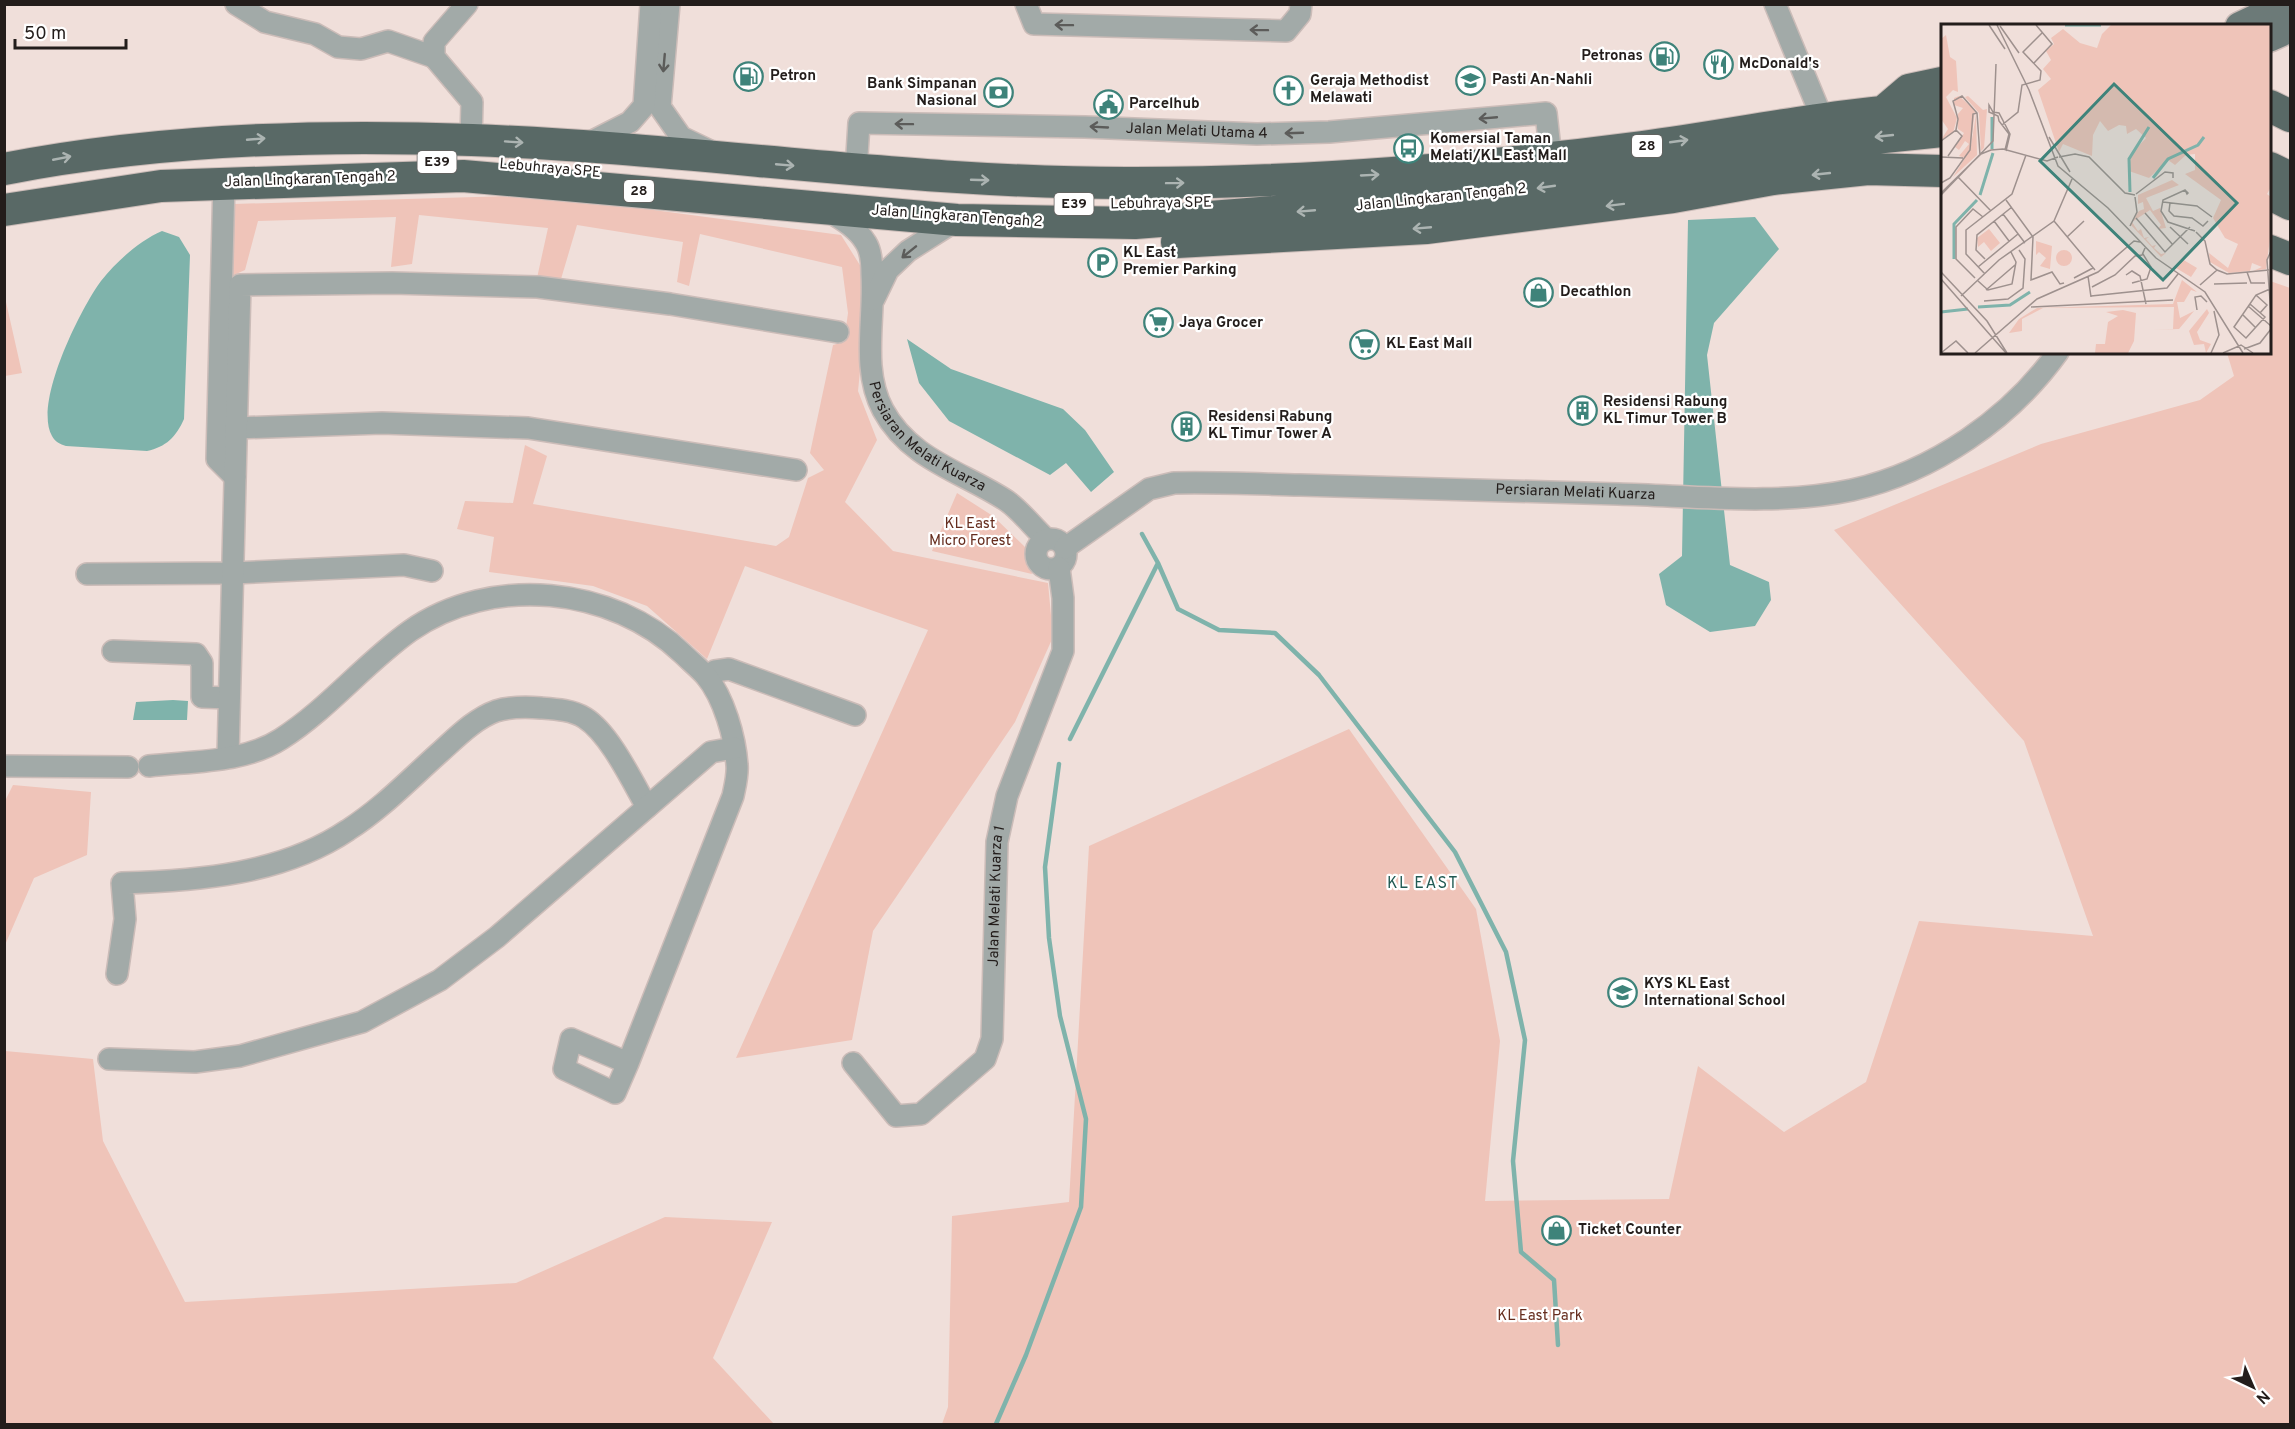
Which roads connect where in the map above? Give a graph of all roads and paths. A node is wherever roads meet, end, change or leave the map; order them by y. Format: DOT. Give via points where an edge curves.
graph roads {
  1 [pos="237,4"];
  2 [pos="467,4"];
  3 [pos="651,4"];
  4 [pos="669,4"];
  5 [pos="1026,4"];
  6 [pos="1301,4"];
  7 [pos="1775,4"];
  8 [pos="2285,4"];
  9 [pos="2243,24"];
  10 [pos="2290,29"];
  11 [pos="2271,38"];
  12 [pos="434,57"];
  13 [pos="1941,83"];
  14 [pos="2271,106"];
  15 [pos="1941,108"];
  16 [pos="1882,113"];
  17 [pos="2290,116"];
  18 [pos="1823,120"];
  19 [pos="1941,131"];
  20 [pos="471,140"];
  21 [pos="582,146"];
  22 [pos="1551,158"];
  23 [pos="727,160"];
  24 [pos="2271,168"];
  25 [pos="4,169"];
  26 [pos="1941,171"];
  27 [pos="2290,178"];
  28 [pos="224,182"];
  29 [pos="863,183"];
  30 [pos="4,192"];
  31 [pos="2271,194"];
  32 [pos="2290,204"];
  33 [pos="822,207"];
  34 [pos="4,210"];
  35 [pos="1274,214"];
  36 [pos="957,220"];
  37 [pos="1070,224"];
  38 [pos="2271,251"];
  39 [pos="2290,259"];
  40 [pos="874,300"];
  41 [pos="838,332"];
  42 [pos="2056,354"];
  43 [pos="236,428"];
  44 [pos="796,470"];
  45 [pos="235,477"];
  46 [pos="1057,552"];
  47 [pos="432,571"];
  48 [pos="233,573"];
  49 [pos="87,574"];
  50 [pos="114,651"];
  51 [pos="707,677"];
  52 [pos="229,698"];
  53 [pos="855,716"];
  54 [pos="734,748"];
  55 [pos="228,756"];
  56 [pos="4,766"];
  57 [pos="149,766"];
  58 [pos="128,767"];
  59 [pos="647,807"];
  60 [pos="117,974"];
  61 [pos="109,1059"];
  62 [pos="628,1063"];
  63 [pos="853,1063"];
  1 -- 12 [label="street" via="265,22 315,34 338,47 361,49 388,41"];
  2 -- 12 [label="street" via="434,42"];
  3 -- 21 [label="street" via="644,106 630,122"];
  4 -- 23 [label="street, one-way" via="660,107 681,137"];
  6 -- 5 [label="street, one-way" via="1300,14 1286,31 1034,24"];
  7 -- 18 [label="street"];
  8 -- 9 [label="main road"];
  10 -- 11 [label="main road"];
  12 -- 20 [label="street" via="472,102"];
  13 -- 16 [label="highway" via="1909,90"];
  14 -- 17 [label="highway"];
  15 -- 16 [label="highway, Jalan Lingkaran Tengah 2 / 28"];
  16 -- 18 [label="highway, Jalan Lingkaran Tengah 2 / 28"];
  22 -- 18 [label="highway, Jalan Lingkaran Tengah 2 / 28, one-way"];
  19 -- 35 [label="highway, Jalan Lingkaran Tengah 2 / 28, one-way" via="1826,143 1489,195"];
  20 -- 21 [label="highway, Jalan Lingkaran Tengah 2 / 28, one-way"];
  25 -- 20 [label="highway, Jalan Lingkaran Tengah 2 / 28, one-way" via="77,155 268,138"];
  21 -- 23 [label="highway, Jalan Lingkaran Tengah 2 / 28"];
  29 -- 22 [label="highway, Jalan Lingkaran Tengah 2 / 28, one-way" via="1222,182 1413,173"];
  22 -- 29 [label="street, Jalan Melati Utama 4, one-way" via="1546,113 1329,132 1257,134 859,123"];
  23 -- 29 [label="highway, Jalan Lingkaran Tengah 2 / 28, one-way"];
  24 -- 27 [label="highway"];
  26 -- 37 [label="highway, one-way" via="1869,169 1426,228 1251,239 1103,243"];
  28 -- 33 [label="highway, Jalan Lingkaran Tengah 2 / 28" via="463,176"];
  28 -- 34 [label="highway, Jalan Lingkaran Tengah 2 / 28" via="161,186"];
  28 -- 45 [label="street" via="218,459"];
  29 -- 30 [label="highway, Lebuhraya SPE / E39" via="456,161 233,167"];
  29 -- 35 [label="highway, Lebuhraya SPE / E39" via="1107,206 1251,202"];
  31 -- 32 [label="highway"];
  33 -- 36 [label="highway, Jalan Lingkaran Tengah 2 / 28"];
  33 -- 40 [label="street, Persiaran Melati Kuarza" via="848,223 868,245"];
  35 -- 37 [label="highway, Jalan Lingkaran Tengah 2 / 28"];
  36 -- 37 [label="highway, Jalan Lingkaran Tengah 2 / 28"];
  36 -- 40 [label="street, Persiaran Melati Kuarza, one-way" via="888,270"];
  38 -- 39 [label="highway"];
  40 -- 46 [label="street, Persiaran Melati Kuarza" via="872,371 884,412 918,451 1010,503"];
  41 -- 43 [label="street" via="538,287 392,283 240,285"];
  42 -- 46 [label="street, Persiaran Melati Kuarza" via="2027,390 1951,451 1853,489 1810,495 1735,497 1174,483 1149,489"];
  43 -- 44 [label="street" via="382,423 528,428"];
  43 -- 45 [label="street"];
  45 -- 48 [label="street"];
  46 -- 63 [label="street, Jalan Melati Kuarza 1" via="1063,651 1007,796 997,842 992,1039 984,1059 921,1114 896,1116"];
  47 -- 48 [label="street" via="404,565"];
  48 -- 49 [label="street"];
  48 -- 52 [label="street"];
  50 -- 52 [label="street" via="196,654 202,663 202,697"];
  51 -- 53 [label="street" via="729,669"];
  51 -- 54 [label="street" via="725,712"];
  51 -- 55 [label="street" via="664,635 598,605 567,596 488,598 412,630 282,739 253,753"];
  52 -- 55 [label="street"];
  54 -- 59 [label="street" via="711,752"];
  54 -- 62 [label="street" via="738,767 733,796"];
  55 -- 57 [label="street"];
  56 -- 58 [label="street"];
  59 -- 60 [label="street" via="604,736 585,718 558,709 497,711 469,727 347,831 300,854 192,881 122,884 125,919"];
  59 -- 61 [label="street" via="497,937 440,980 362,1022 240,1056 195,1062"];
}
